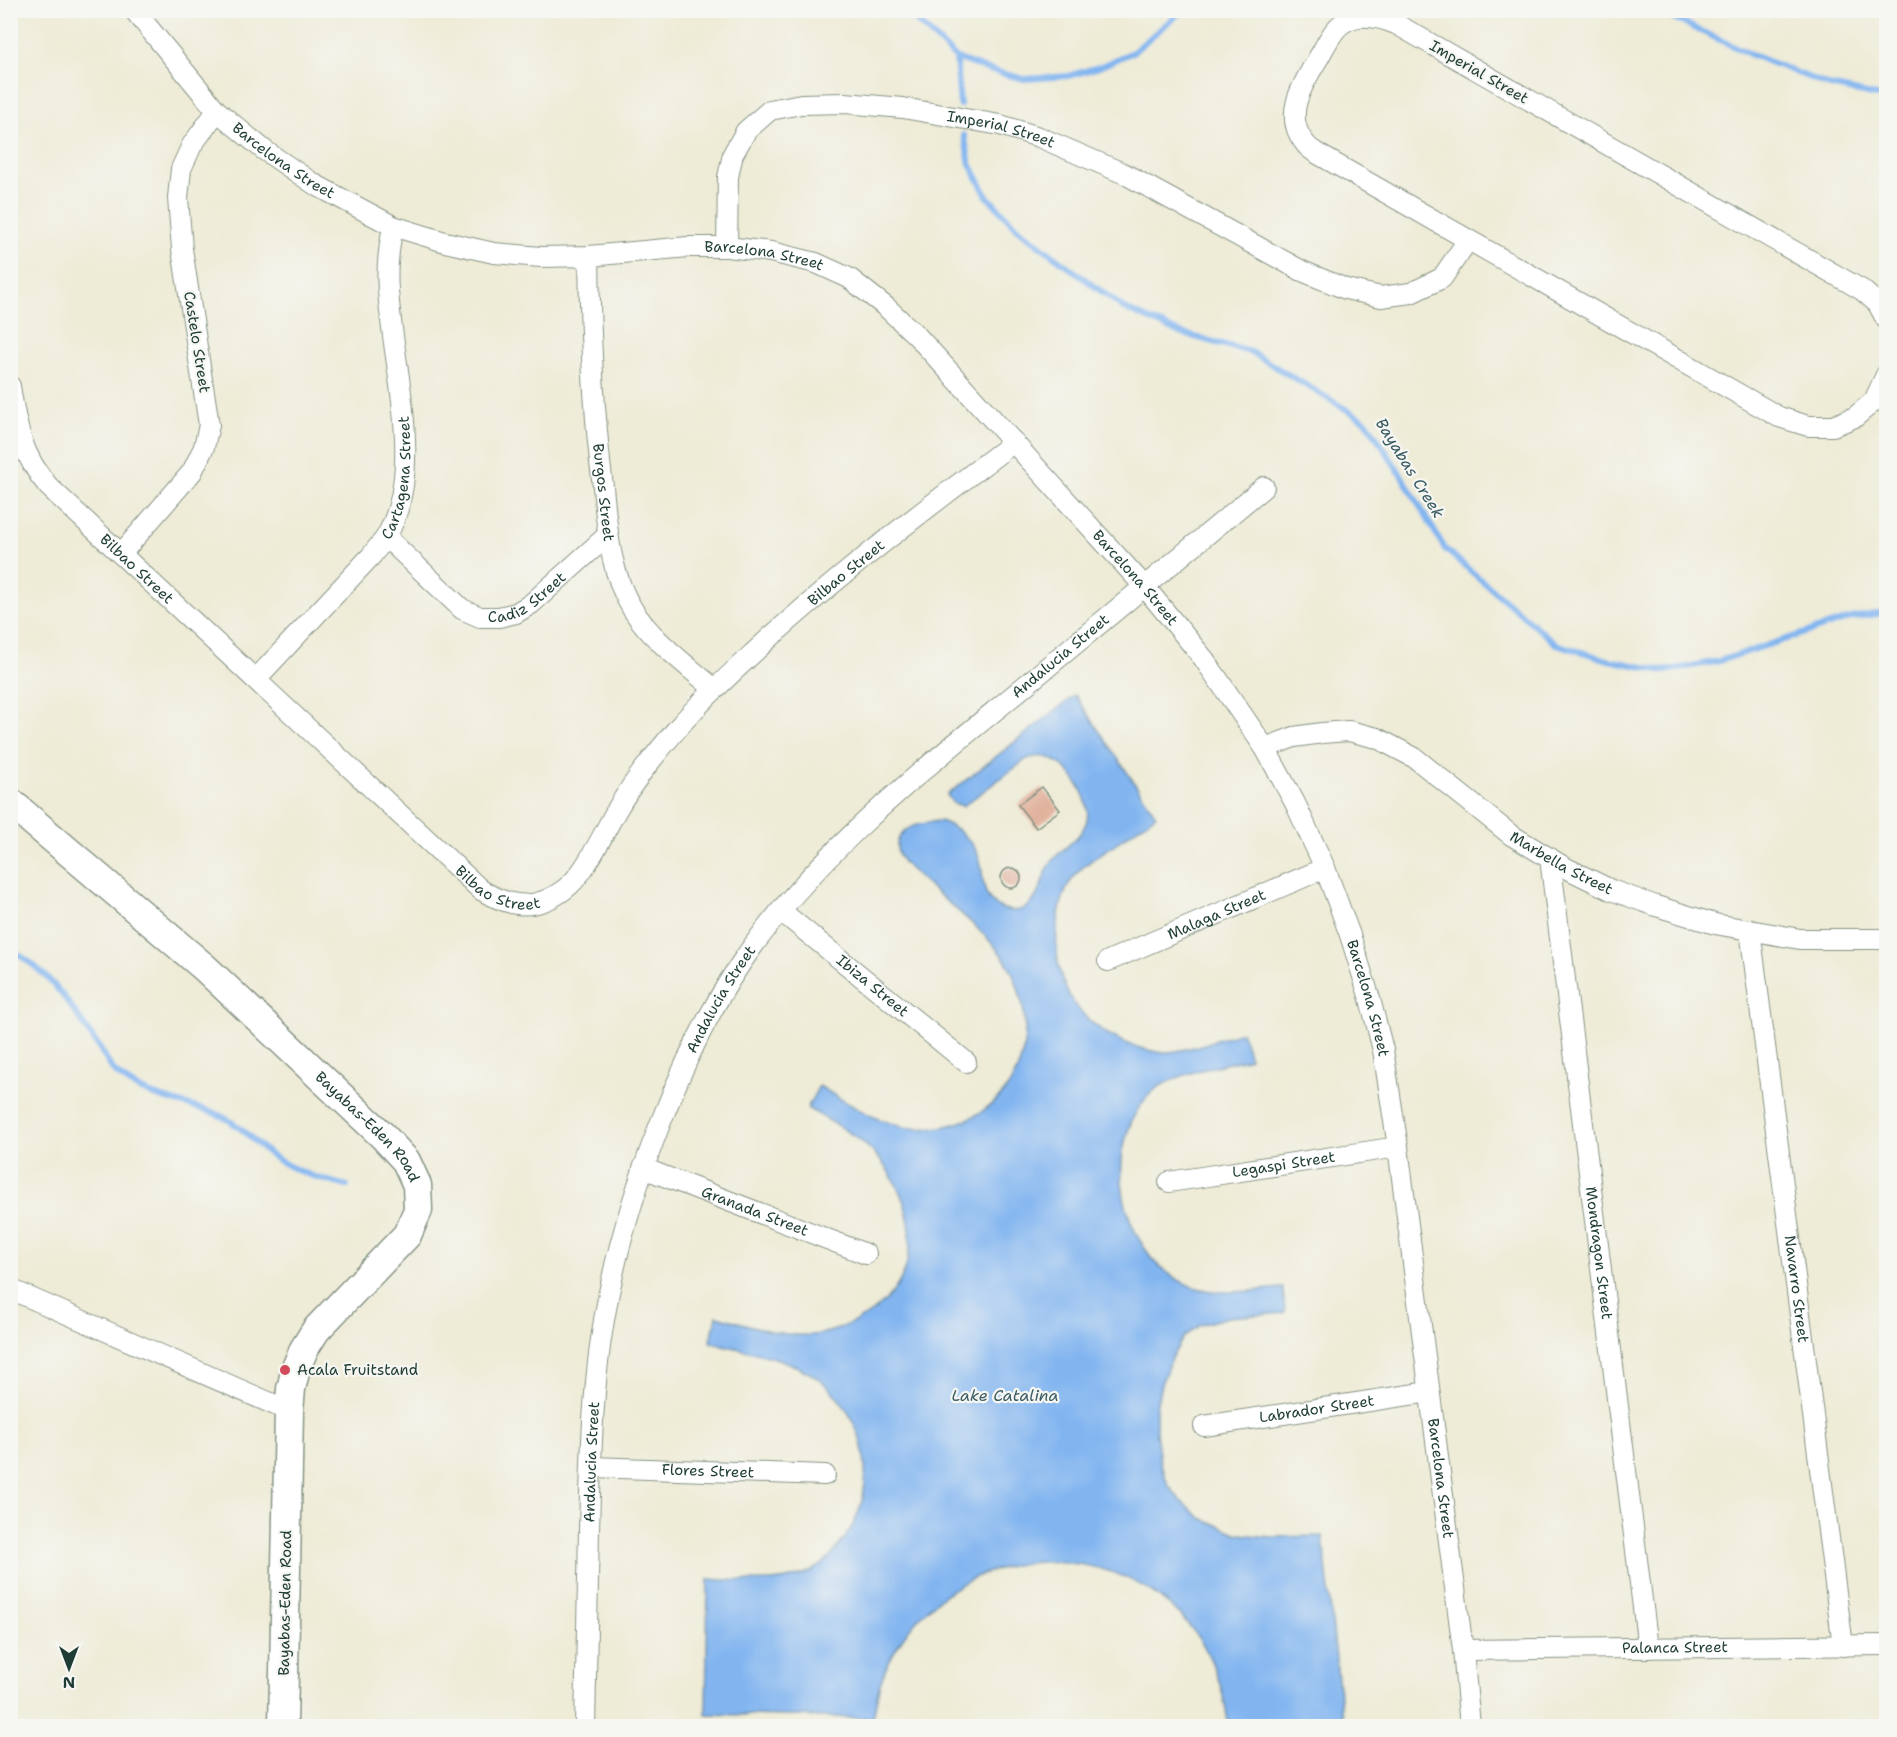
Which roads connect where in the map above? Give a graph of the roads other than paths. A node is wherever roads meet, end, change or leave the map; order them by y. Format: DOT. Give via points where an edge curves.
graph roads {
  1 [pos="134,10"];
  2 [pos="218,111"];
  3 [pos="393,226"];
  4 [pos="1468,240"];
  5 [pos="727,247"];
  6 [pos="589,256"];
  7 [pos="1887,319"];
  8 [pos="1887,375"];
  9 [pos="10,386"];
  10 [pos="1014,442"];
  11 [pos="1264,487"];
  12 [pos="608,535"];
  13 [pos="386,537"];
  14 [pos="121,554"];
  15 [pos="1144,586"];
  16 [pos="255,680"];
  17 [pos="714,689"];
  18 [pos="1265,748"];
  19 [pos="10,802"];
  20 [pos="1550,858"];
  21 [pos="1325,868"];
  22 [pos="781,911"];
  23 [pos="1750,930"];
  24 [pos="1887,939"];
  25 [pos="1108,961"];
  26 [pos="966,1062"];
  27 [pos="1398,1147"];
  28 [pos="643,1168"];
  29 [pos="1169,1182"];
  30 [pos="866,1254"];
  31 [pos="10,1289"];
  32 [pos="1429,1392"];
  33 [pos="289,1411"];
  34 [pos="1204,1426"];
  35 [pos="591,1467"];
  36 [pos="825,1475"];
  37 [pos="1843,1646"];
  38 [pos="1887,1646"];
  39 [pos="1648,1648"];
  40 [pos="1462,1650"];
  41 [pos="283,1726"];
  42 [pos="585,1726"];
  43 [pos="1470,1726"];
  1 -- 2 [label="street, Barcelona Street"];
  2 -- 3 [label="street, Barcelona Street" via="264,150 314,184"];
  2 -- 14 [label="street, Castelo Street" via="188,153 181,169 178,198 209,425 192,472"];
  3 -- 6 [label="street, Barcelona Street" via="494,253"];
  3 -- 13 [label="street, Cartagena Street" via="388,288 405,442 404,477"];
  4 -- 5 [label="street, Imperial Street" via="1442,278 1411,293 1381,297 1346,289 1302,271 1125,174 1000,124 903,108 801,104 770,110 746,131 733,154 728,177"];
  4 -- 7 [label="street, Imperial Street" via="1318,154 1304,142 1295,124 1301,87 1342,23 1359,17 1379,17 1396,24 1862,290"];
  4 -- 8 [label="street, Imperial Street" via="1779,417 1808,426 1833,426 1855,417 1874,401"];
  5 -- 6 [label="street, Barcelona Street"];
  5 -- 10 [label="street, Barcelona Street" via="816,262 849,278 917,336"];
  6 -- 12 [label="street, Burgos Street" via="593,387"];
  9 -- 14 [label="street, Bilbao Street" via="20,436 35,471"];
  10 -- 15 [label="street, Barcelona Street"];
  10 -- 17 [label="street, Bilbao Street" via="859,562"];
  11 -- 15 [label="street, Andalucia Street"];
  12 -- 13 [label="street, Cadiz Street" via="531,604 516,614 499,617 480,616 462,609"];
  12 -- 17 [label="street, Burgos Street" via="621,587 632,609 645,627"];
  13 -- 16 [label="street, Cartagena Street"];
  14 -- 16 [label="street, Bilbao Street"];
  15 -- 18 [label="street, Barcelona Street" via="1204,659"];
  15 -- 22 [label="street, Andalucia Street" via="912,779 823,862"];
  16 -- 17 [label="street, Bilbao Street" via="481,890 500,901 518,905 536,904 568,887 620,804 682,723"];
  18 -- 20 [label="street, Marbella Street" via="1294,737 1322,733 1349,732 1377,738 1415,758 1511,835"];
  18 -- 21 [label="street, Barcelona Street"];
  19 -- 33 [label="street, Bayabas-Eden Road" via="205,968 382,1136 406,1161 417,1185 418,1210 407,1235 316,1330 304,1349 296,1368"];
  20 -- 23 [label="street, Marbella Street" via="1629,897 1715,924"];
  20 -- 39 [label="street, Mondragon Street"];
  21 -- 25 [label="street, Malaga Street"];
  21 -- 27 [label="street, Barcelona Street" via="1370,999 1383,1050"];
  22 -- 26 [label="street, Ibiza Street"];
  22 -- 28 [label="street, Andalucia Street" via="741,963 701,1029"];
  23 -- 24 [label="street, Marbella Street" via="1800,939"];
  23 -- 37 [label="street, Navarro Street"];
  27 -- 29 [label="street, Legaspi Street"];
  27 -- 32 [label="street, Barcelona Street"];
  28 -- 30 [label="street, Granada Street"];
  28 -- 35 [label="street, Andalucia Street" via="621,1238 604,1318"];
  31 -- 33 [label="street"];
  32 -- 34 [label="street, Labrador Street"];
  32 -- 40 [label="street, Barcelona Street"];
  33 -- 41 [label="street, Bayabas-Eden Road"];
  35 -- 36 [label="street, Flores Street"];
  35 -- 42 [label="street, Andalucia Street"];
  37 -- 38 [label="street, Palanca Street"];
  37 -- 39 [label="street, Palanca Street"];
  39 -- 40 [label="street, Palanca Street"];
  40 -- 43 [label="street, Barcelona Street"];
}
